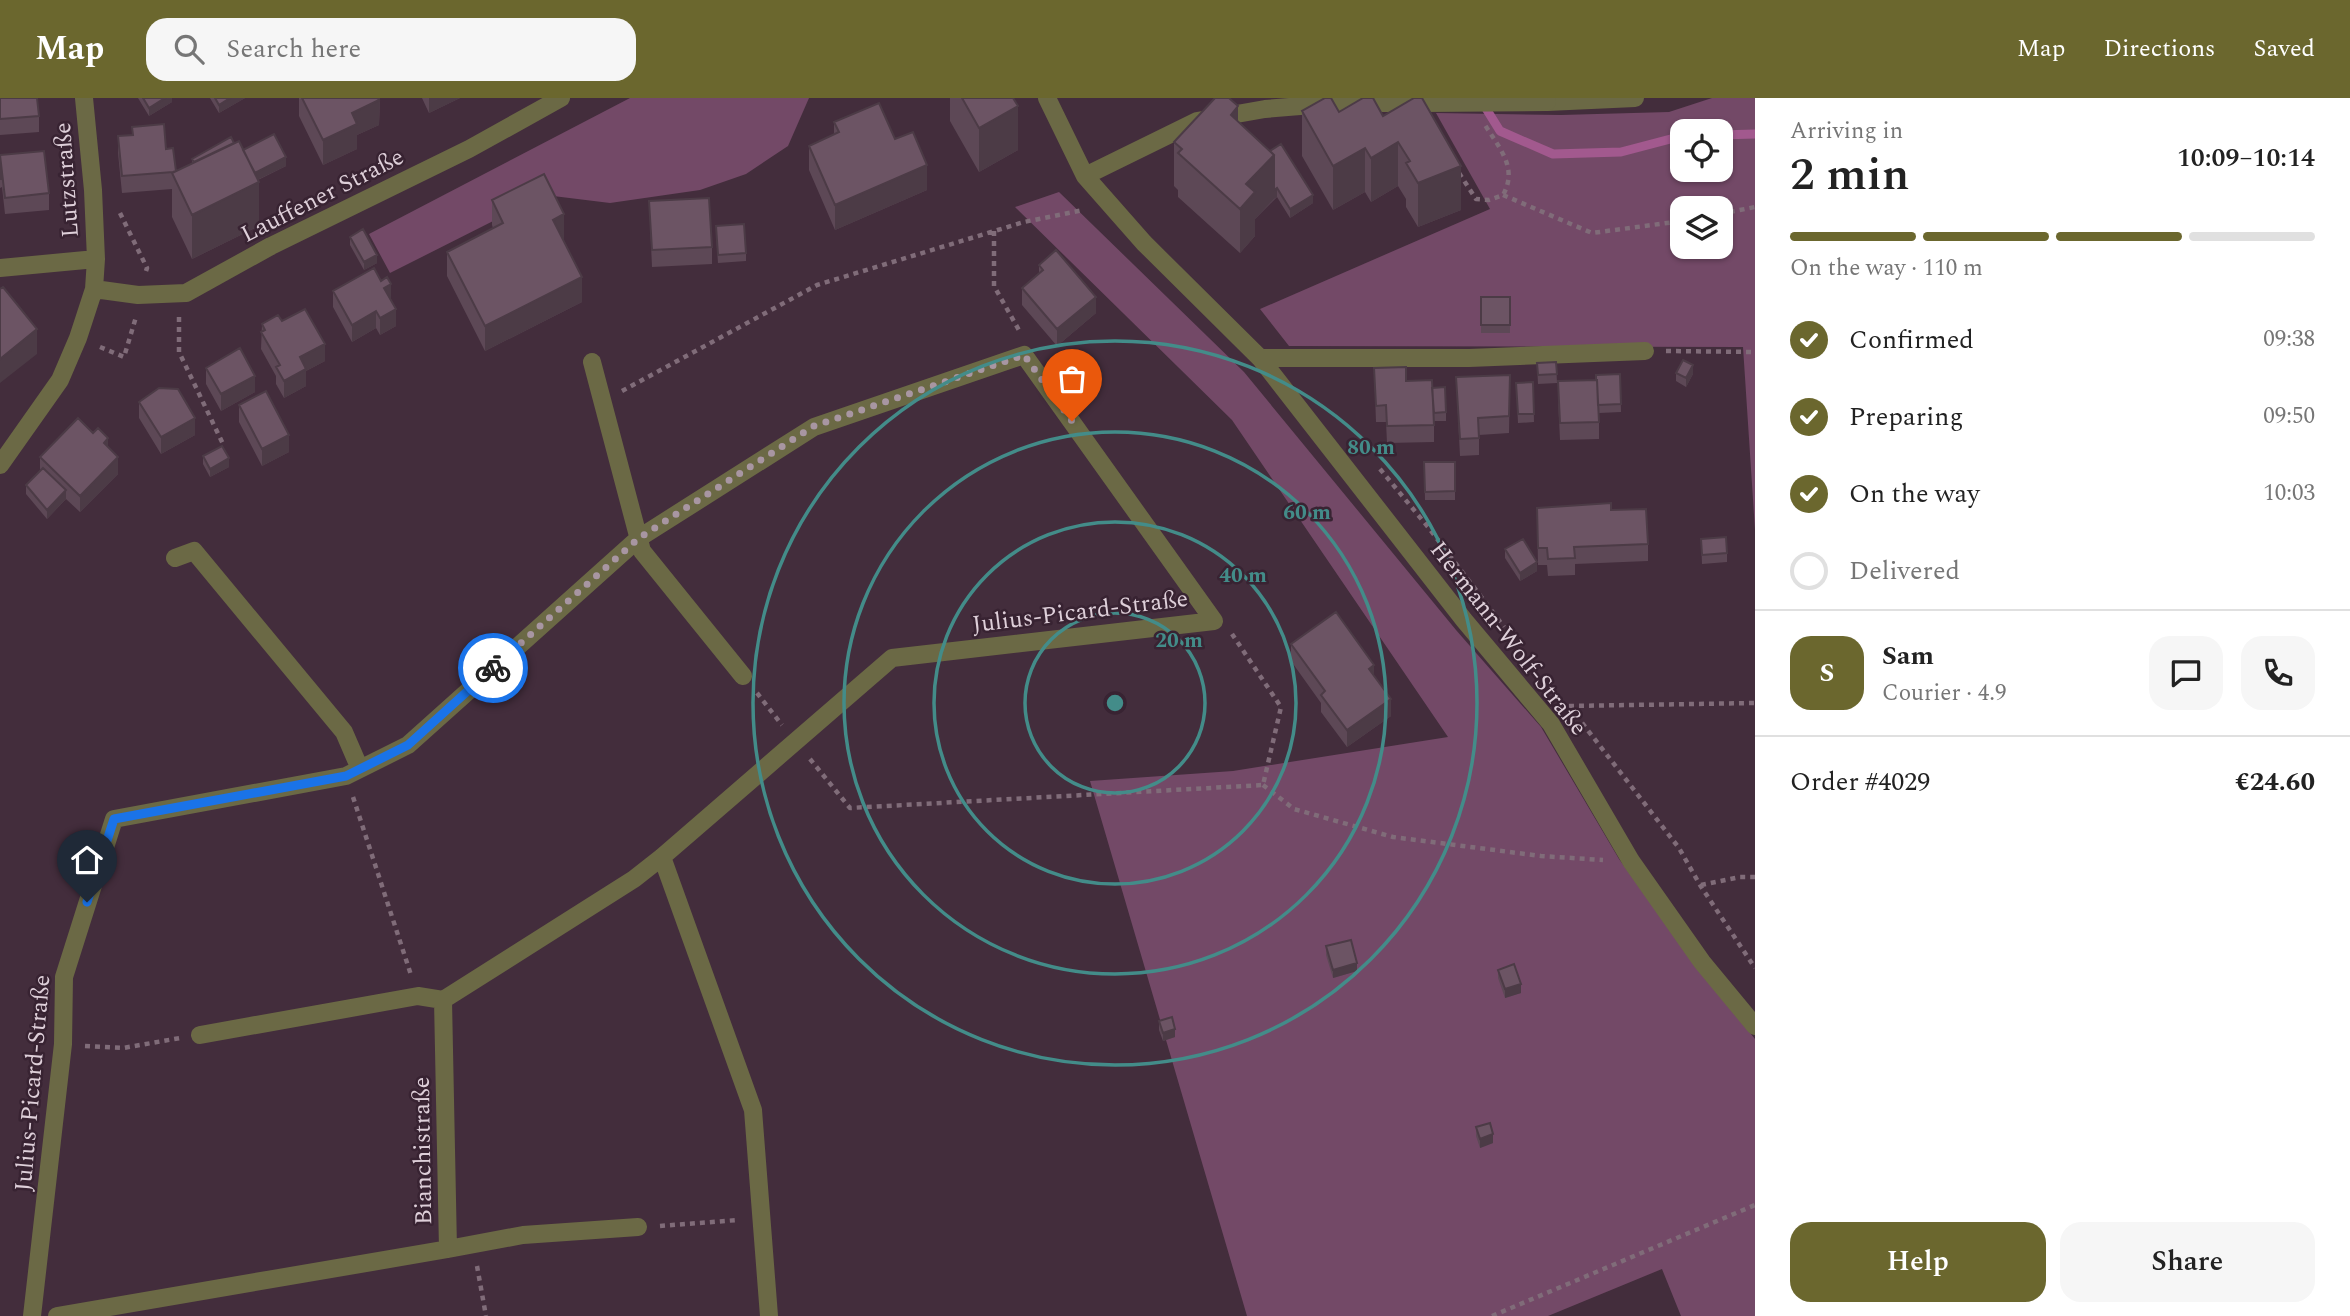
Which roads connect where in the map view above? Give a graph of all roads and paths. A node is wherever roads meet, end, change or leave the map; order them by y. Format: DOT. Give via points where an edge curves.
graph roads {
  1 [pos="84,98"];
  2 [pos="561,98"];
  3 [pos="1046,98"];
  4 [pos="1635,98"];
  5 [pos="1480,117"];
  6 [pos="1453,162"];
  7 [pos="1085,176"];
  8 [pos="1503,195"];
  9 [pos="1755,207"];
  10 [pos="1077,211"];
  11 [pos="1733,211"];
  12 [pos="1670,223"];
  13 [pos="995,232"];
  14 [pos="96,259"];
  15 [pos="0,268"];
  16 [pos="94,289"];
  17 [pos="178,294"];
  18 [pos="1645,351"];
  19 [pos="1755,352"];
  20 [pos="1024,355"];
  21 [pos="1260,358"];
  22 [pos="592,362"];
  23 [pos="602,402"];
  24 [pos="224,446"];
  25 [pos="0,464"];
  26 [pos="639,538"];
  27 [pos="175,558"];
  28 [pos="1214,621"];
  29 [pos="743,676"];
  30 [pos="1755,703"];
  31 [pos="1569,706"];
  32 [pos="796,741"];
  33 [pos="353,773"];
  34 [pos="1263,785"];
  35 [pos="663,857"];
  36 [pos="1631,861"];
  37 [pos="1755,877"];
  38 [pos="1700,885"];
  39 [pos="418,996"];
  40 [pos="443,1000"];
  41 [pos="1755,1026"];
  42 [pos="200,1035"];
  43 [pos="63,1044"];
  44 [pos="1755,1205"];
  45 [pos="762,1218"];
  46 [pos="638,1227"];
  47 [pos="474,1244"];
  48 [pos="448,1249"];
  49 [pos="32,1316"];
  50 [pos="57,1316"];
  51 [pos="486,1316"];
  52 [pos="769,1316"];
  53 [pos="1492,1316"];
  1 -- 14 [label="street, Lutzstraße"];
  2 -- 17 [label="street, Lauffener Straße"];
  3 -- 7 [label="street, Hermann-Wolf-Straße"];
  4 -- 7 [label="street, bridge" via="1337,103 1265,109 1197,121"];
  5 -- 8 [label="path" via="1509,167 1511,182"];
  6 -- 8 [label="path" via="1476,199"];
  7 -- 21 [label="street, Hermann-Wolf-Straße" via="1144,243"];
  8 -- 12 [label="path" via="1592,233"];
  9 -- 11 [label="path"];
  10 -- 13 [label="path"];
  13 -- 20 [label="path" via="994,286 1022,335"];
  13 -- 23 [label="path" via="817,285"];
  14 -- 15 [label="street"];
  14 -- 16 [label="street"];
  16 -- 17 [label="street, Lauffener Straße"];
  16 -- 25 [label="street" via="60,380"];
  17 -- 24 [label="path" via="179,352"];
  18 -- 19 [label="path"];
  18 -- 21 [label="street" via="1469,358"];
  20 -- 26 [label="street, Julius-Picard-Straße" via="814,426"];
  20 -- 28 [label="street, Julius-Picard-Straße"];
  21 -- 36 [label="street, Hermann-Wolf-Straße" via="1550,724"];
  22 -- 23 [label="street"];
  23 -- 26 [label="street"];
  26 -- 29 [label="street" via="642,551"];
  26 -- 33 [label="street, Julius-Picard-Straße" via="408,745"];
  27 -- 33 [label="street" via="194,551 344,732"];
  28 -- 32 [label="street, Julius-Picard-Straße" via="892,658"];
  28 -- 34 [label="path" via="1236,636 1281,706"];
  29 -- 32 [label="path"];
  30 -- 31 [label="path"];
  32 -- 34 [label="path" via="850,808"];
  32 -- 35 [label="street, Julius-Picard-Straße"];
  33 -- 39 [label="path"];
  33 -- 43 [label="street, Julius-Picard-Straße" via="114,819 64,977"];
  34 -- 36 [label="path" via="1294,809 1393,837 1541,856"];
  35 -- 40 [label="street"];
  35 -- 45 [label="street" via="752,1110"];
  36 -- 41 [label="street, Hermann-Wolf-Straße" via="1702,962"];
  37 -- 38 [label="path"];
  39 -- 40 [label="street"];
  39 -- 42 [label="street"];
  40 -- 48 [label="street, Bianchistraße"];
  42 -- 43 [label="path" via="123,1048"];
  43 -- 49 [label="street, Julius-Picard-Straße"];
  44 -- 53 [label="path"];
  45 -- 46 [label="path"];
  45 -- 52 [label="street"];
  46 -- 47 [label="street"];
  47 -- 48 [label="street"];
  47 -- 51 [label="path"];
  48 -- 50 [label="street, Bianchistraße"];
}
